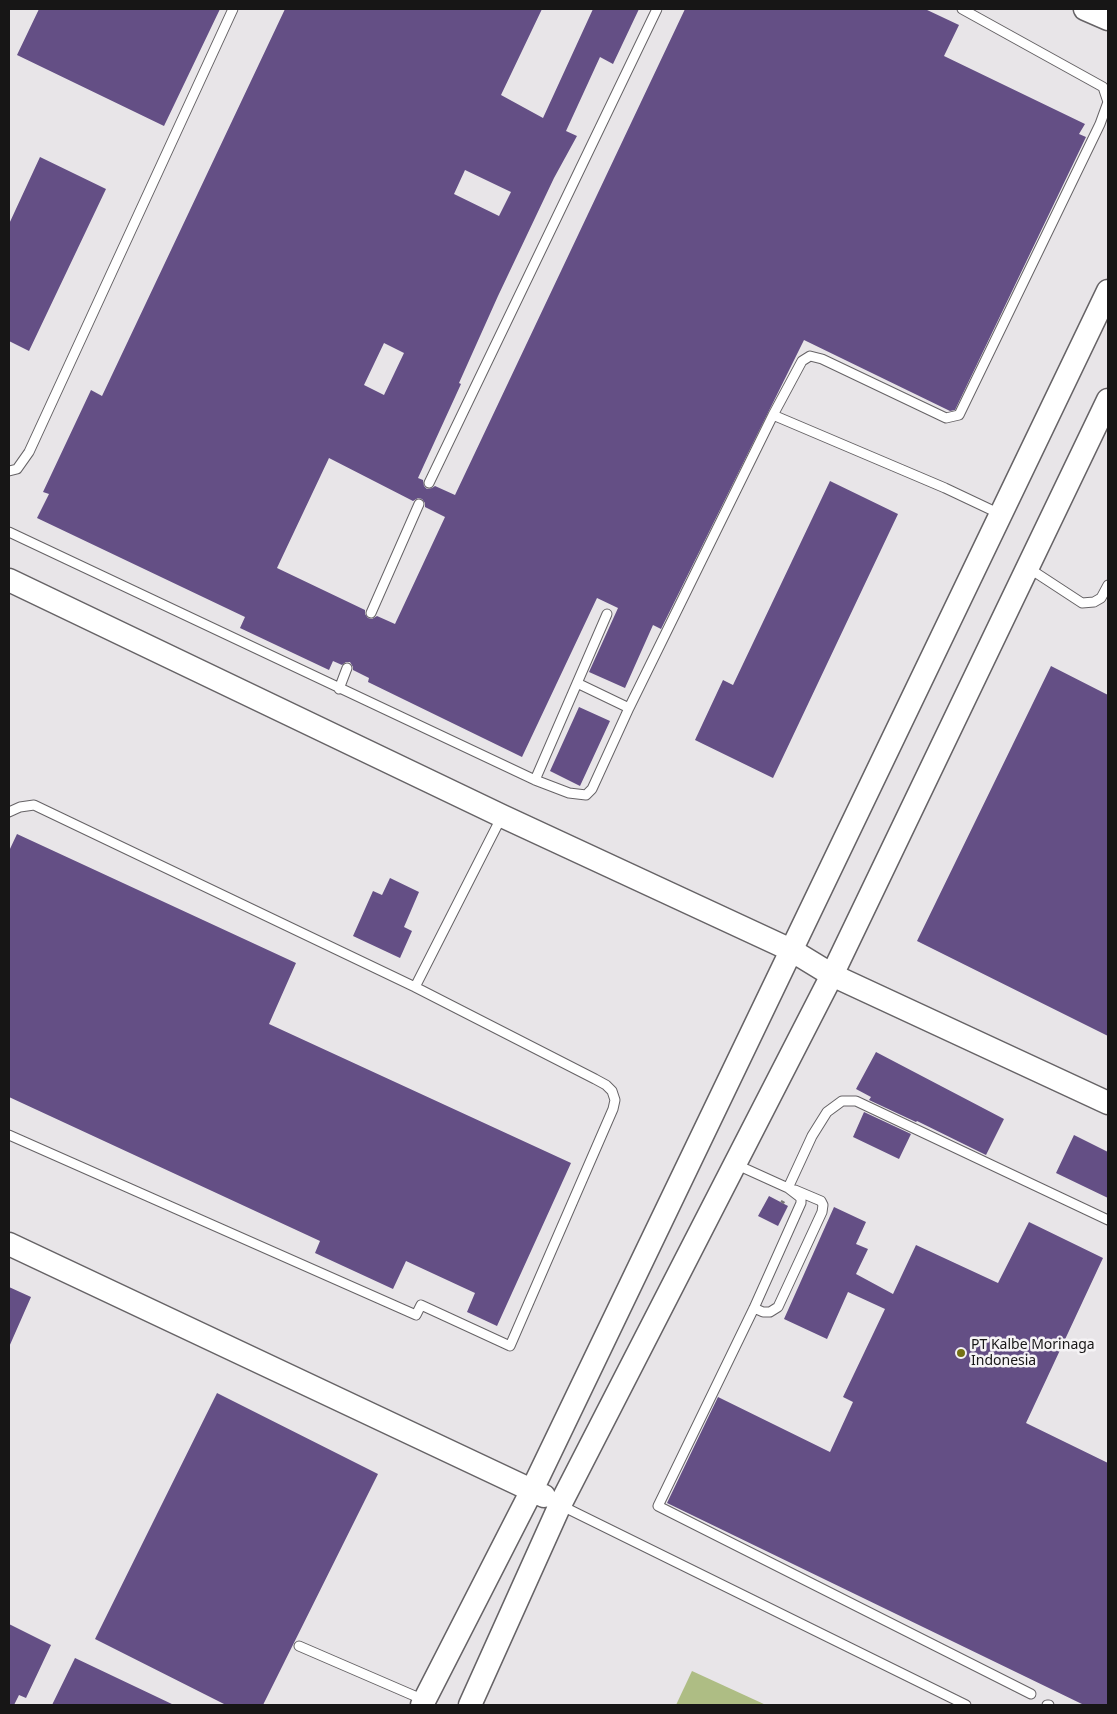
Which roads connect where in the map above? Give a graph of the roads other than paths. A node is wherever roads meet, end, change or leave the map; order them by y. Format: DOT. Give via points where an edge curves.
graph roads {
  1 [pos="233,9"];
  2 [pos="657,9"];
  3 [pos="962,9"];
  4 [pos="1085,9"];
  5 [pos="1108,19"];
  6 [pos="1108,291"];
  7 [pos="1108,400"];
  8 [pos="773,415"];
  9 [pos="9,471"];
  10 [pos="429,483"];
  11 [pos="419,504"];
  12 [pos="1001,514"];
  13 [pos="9,532"];
  14 [pos="1027,567"];
  15 [pos="9,580"];
  16 [pos="1108,585"];
  17 [pos="371,613"];
  18 [pos="607,614"];
  19 [pos="348,668"];
  20 [pos="577,683"];
  21 [pos="340,688"];
  22 [pos="629,708"];
  23 [pos="535,780"];
  24 [pos="9,812"];
  25 [pos="502,816"];
  26 [pos="791,950"];
  27 [pos="832,975"];
  28 [pos="415,987"];
  29 [pos="1108,1103"];
  30 [pos="9,1135"];
  31 [pos="734,1164"];
  32 [pos="788,1188"];
  33 [pos="1108,1220"];
  34 [pos="9,1244"];
  35 [pos="754,1308"];
  36 [pos="532,1490"];
  37 [pos="560,1505"];
  38 [pos="298,1646"];
  39 [pos="1031,1694"];
  40 [pos="423,1703"];
  41 [pos="470,1705"];
  42 [pos="966,1705"];
  1 -- 9 [label="lane" via="29,452 17,469"];
  2 -- 10 [label="lane"];
  3 -- 8 [label="lane" via="1104,87 1108,102 1100,124 958,415 946,418 810,356 802,360"];
  4 -- 5 [label="street"];
  6 -- 12 [label="street"];
  7 -- 14 [label="street"];
  8 -- 12 [label="lane"];
  8 -- 22 [label="lane"];
  11 -- 17 [label="lane"];
  12 -- 26 [label="street"];
  13 -- 21 [label="lane"];
  14 -- 16 [label="lane" via="1082,603 1102,598"];
  14 -- 27 [label="street"];
  15 -- 25 [label="street"];
  18 -- 20 [label="lane"];
  19 -- 21 [label="lane"];
  20 -- 22 [label="lane"];
  20 -- 23 [label="lane"];
  21 -- 23 [label="lane"];
  22 -- 23 [label="lane" via="592,789 586,795 569,793"];
  24 -- 28 [label="lane" via="34,805"];
  25 -- 26 [label="street"];
  25 -- 28 [label="lane"];
  26 -- 27 [label="street"];
  26 -- 36 [label="street"];
  27 -- 29 [label="street"];
  27 -- 31 [label="street"];
  28 -- 30 [label="lane" via="600,1082 612,1090 615,1100 510,1346 421,1306 416,1315"];
  31 -- 32 [label="lane"];
  31 -- 37 [label="street"];
  32 -- 33 [label="lane" via="812,1136 828,1112 842,1101 856,1101"];
  32 -- 35 [label="lane" via="801,1198 801,1203"];
  32 -- 35 [label="lane" via="800,1190 821,1201 822,1212 778,1307 770,1312"];
  34 -- 36 [label="street"];
  35 -- 39 [label="lane" via="658,1506"];
  36 -- 37 [label="street"];
  36 -- 40 [label="street"];
  37 -- 41 [label="street"];
  37 -- 42 [label="lane"];
  38 -- 40 [label="lane"];
}
